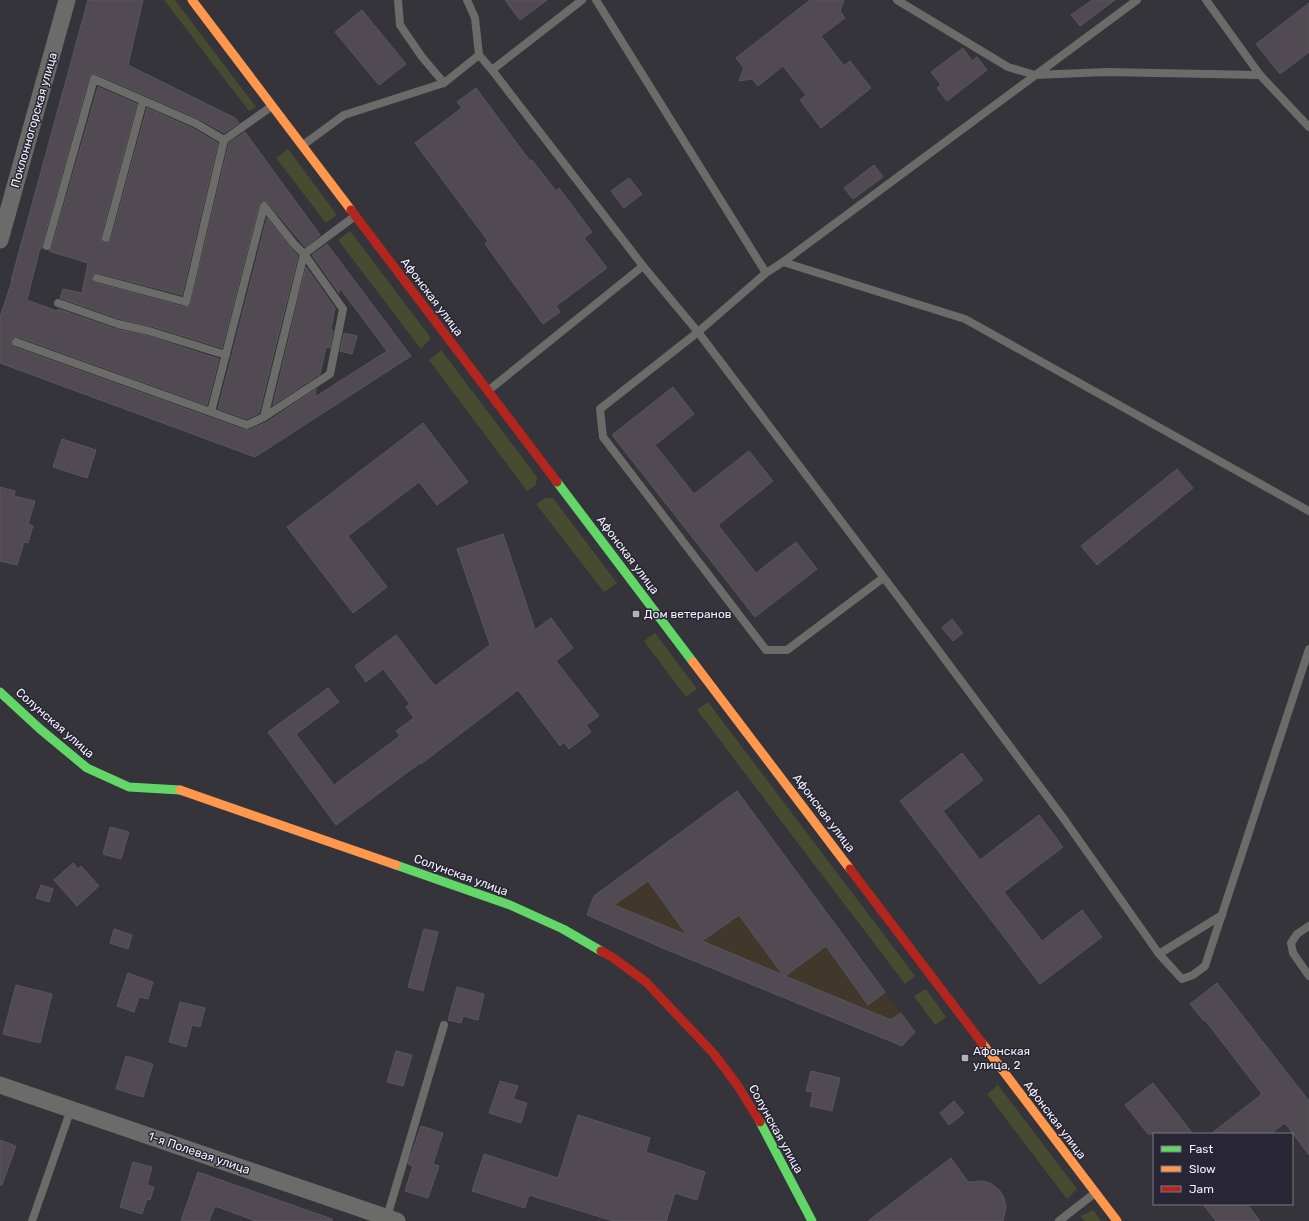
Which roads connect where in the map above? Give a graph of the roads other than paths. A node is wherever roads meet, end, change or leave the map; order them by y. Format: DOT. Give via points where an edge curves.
graph roads {
  1 [pos="68,0"];
  2 [pos="192,0"];
  3 [pos="398,0"];
  4 [pos="467,0"];
  5 [pos="582,0"];
  6 [pos="596,0"];
  7 [pos="897,0"];
  8 [pos="1137,0"];
  9 [pos="1206,0"];
  10 [pos="479,55"];
  11 [pos="492,70"];
  12 [pos="1034,75"];
  13 [pos="1260,75"];
  14 [pos="444,84"];
  15 [pos="143,101"];
  16 [pos="272,105"];
  17 [pos="1309,127"];
  18 [pos="224,140"];
  19 [pos="303,145"];
  20 [pos="356,215"];
  21 [pos="106,238"];
  22 [pos="0,240"];
  23 [pos="47,246"];
  24 [pos="304,254"];
  25 [pos="783,262"];
  26 [pos="643,266"];
  27 [pos="766,273"];
  28 [pos="97,278"];
  29 [pos="58,303"];
  30 [pos="698,332"];
  31 [pos="16,342"];
  32 [pos="226,355"];
  33 [pos="489,391"];
  34 [pos="211,412"];
  35 [pos="264,417"];
  36 [pos="1309,511"];
  37 [pos="883,578"];
  38 [pos="1309,649"];
  39 [pos="0,692"];
  40 [pos="1222,915"];
  41 [pos="1309,926"];
  42 [pos="1160,954"];
  43 [pos="1309,976"];
  44 [pos="444,1025"];
  45 [pos="0,1085"];
  46 [pos="71,1109"];
  47 [pos="1095,1193"];
  48 [pos="392,1219"];
  49 [pos="32,1221"];
  50 [pos="812,1221"];
  51 [pos="1059,1221"];
  52 [pos="1117,1221"];
  1 -- 22 [label="street, Поклонногорская улица"];
  2 -- 16 [label="street, Афонская улица"];
  3 -- 14 [label="lane" via="400,25"];
  4 -- 10 [label="lane" via="475,18"];
  5 -- 11 [label="lane"];
  6 -- 27 [label="lane"];
  7 -- 12 [label="lane" via="1008,67"];
  8 -- 12 [label="lane"];
  9 -- 13 [label="lane"];
  10 -- 11 [label="lane"];
  10 -- 14 [label="lane"];
  11 -- 26 [label="lane"];
  12 -- 13 [label="lane" via="1106,72"];
  12 -- 25 [label="lane"];
  13 -- 17 [label="lane"];
  14 -- 19 [label="lane" via="344,115"];
  15 -- 18 [label="lane" via="195,123"];
  15 -- 21 [label="lane"];
  15 -- 23 [label="lane" via="94,79"];
  16 -- 18 [label="lane"];
  16 -- 19 [label="street, Афонская улица"];
  18 -- 28 [label="lane" via="186,302"];
  19 -- 20 [label="street, Афонская улица"];
  20 -- 24 [label="lane"];
  20 -- 33 [label="street, Афонская улица"];
  24 -- 32 [label="lane" via="264,206"];
  24 -- 35 [label="lane"];
  24 -- 35 [label="lane" via="343,309 330,374"];
  25 -- 27 [label="lane"];
  25 -- 36 [label="lane" via="965,319"];
  26 -- 30 [label="lane"];
  26 -- 33 [label="lane"];
  27 -- 30 [label="lane"];
  29 -- 32 [label="lane" via="118,324"];
  30 -- 37 [label="lane"];
  30 -- 37 [label="lane" via="600,409 603,438 766,650 787,650"];
  31 -- 34 [label="lane"];
  32 -- 34 [label="lane"];
  33 -- 47 [label="street, Афонская улица"];
  34 -- 35 [label="lane" via="247,425"];
  37 -- 42 [label="lane" via="1064,819"];
  38 -- 40 [label="lane"];
  39 -- 50 [label="street, Солунская улица" via="87,768 129,787 179,790 326,840 510,905 563,929 612,957 646,982 714,1054 738,1086 765,1130"];
  40 -- 42 [label="lane"];
  40 -- 42 [label="lane" via="1205,966 1193,975 1182,979"];
  41 -- 43 [label="lane" via="1297,934 1291,943 1293,953"];
  44 -- 48 [label="lane"];
  45 -- 46 [label="street, 1-я Полевая улица"];
  46 -- 48 [label="street, 1-я Полевая улица"];
  46 -- 49 [label="lane"];
  47 -- 51 [label="lane"];
  47 -- 52 [label="street, Афонская улица"];
}
